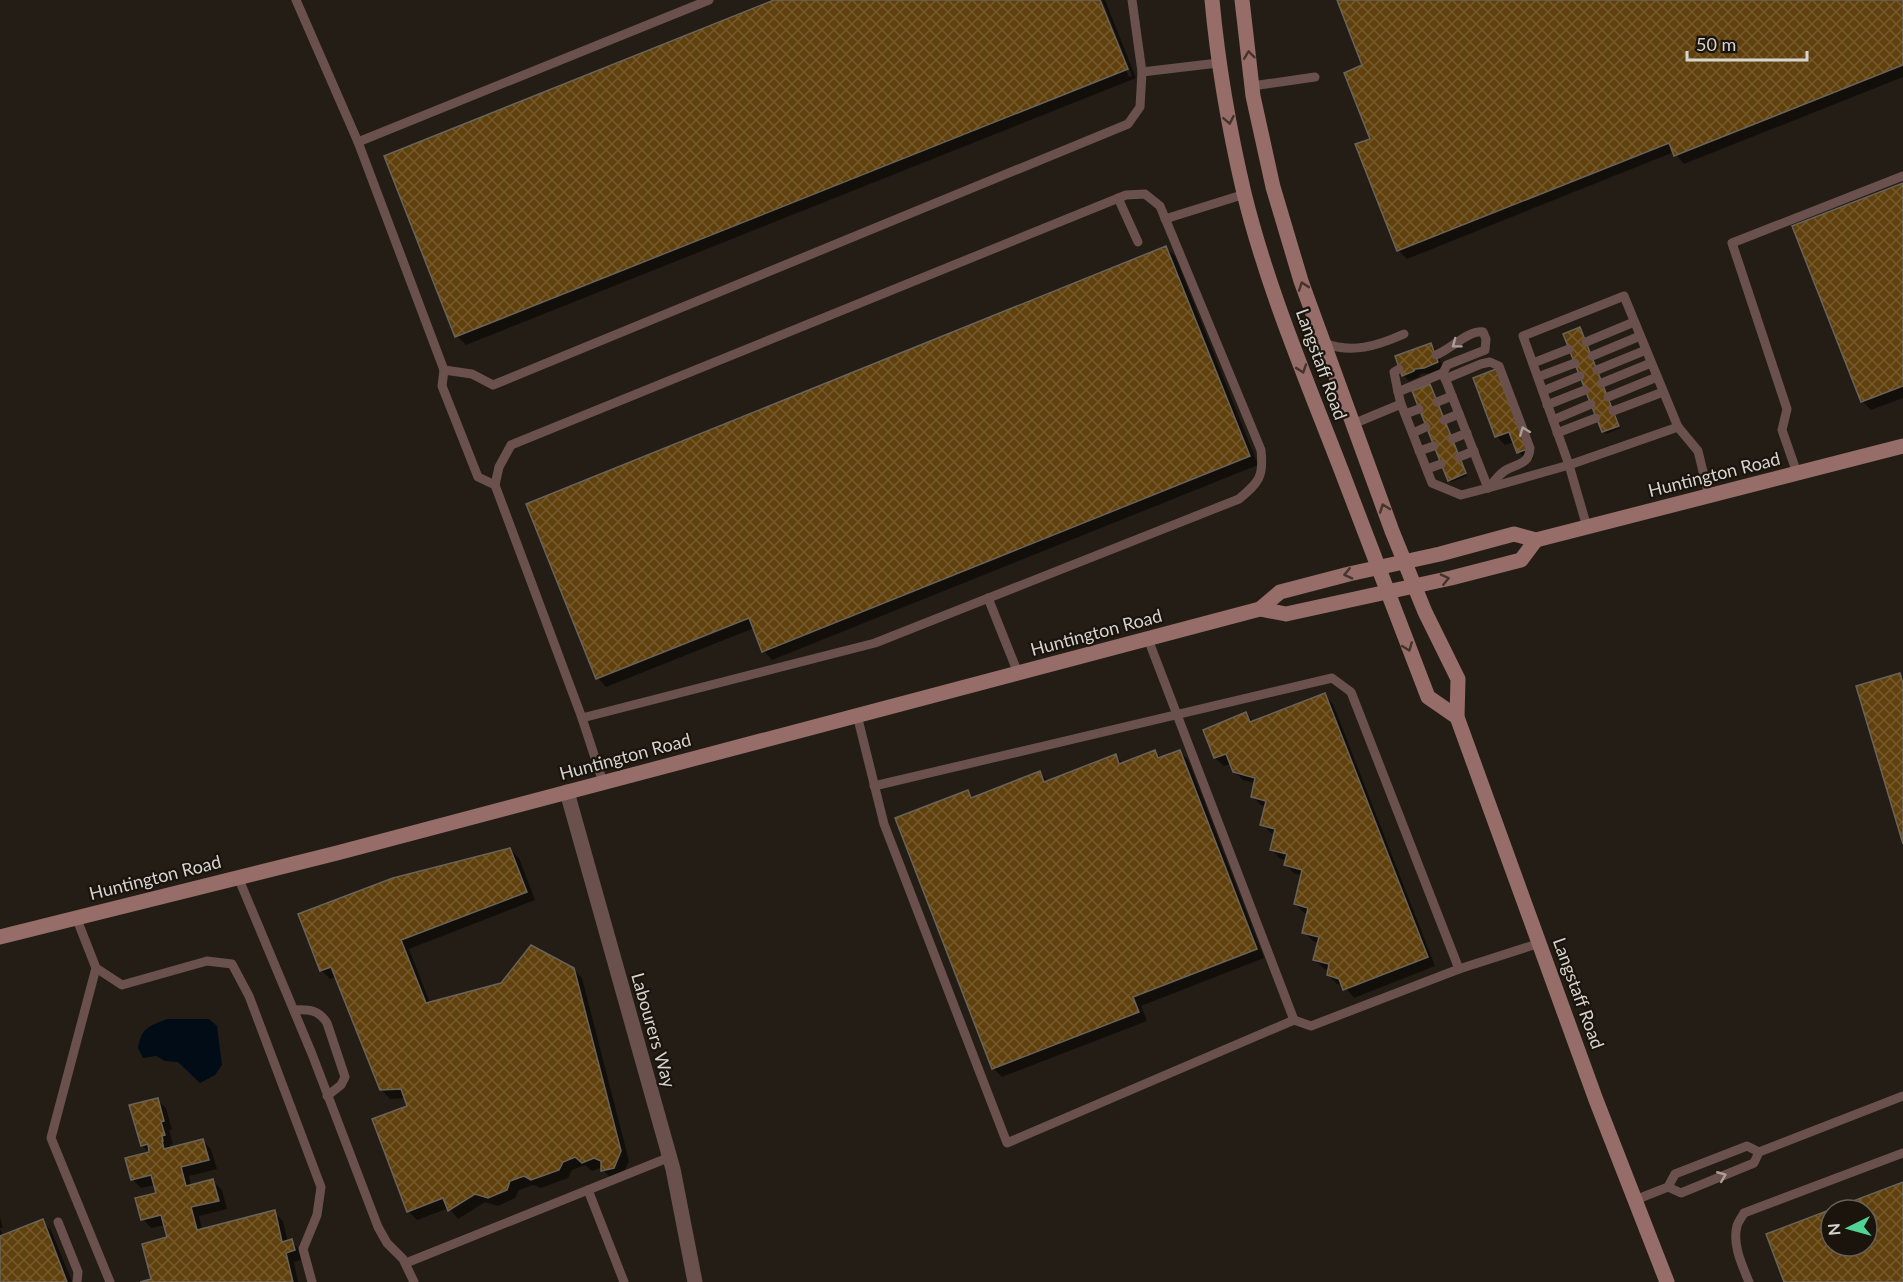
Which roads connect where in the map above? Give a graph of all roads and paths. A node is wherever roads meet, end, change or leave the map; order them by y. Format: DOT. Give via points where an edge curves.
graph roads {
  1 [pos="296,0"];
  2 [pos="709,0"];
  3 [pos="1132,0"];
  4 [pos="1212,0"];
  5 [pos="1242,0"];
  6 [pos="1218,63"];
  7 [pos="1142,72"];
  8 [pos="1315,77"];
  9 [pos="1252,86"];
  10 [pos="358,142"];
  11 [pos="1903,176"];
  12 [pos="1245,194"];
  13 [pos="1118,198"];
  14 [pos="1166,219"];
  15 [pos="1137,242"];
  16 [pos="1634,322"];
  17 [pos="1404,334"];
  18 [pos="1640,336"];
  19 [pos="1586,342"];
  20 [pos="1324,343"];
  21 [pos="1569,349"];
  22 [pos="1646,350"];
  23 [pos="1436,355"];
  24 [pos="1592,356"];
  25 [pos="1533,363"];
  26 [pos="1575,363"];
  27 [pos="1651,363"];
  28 [pos="1400,369"];
  29 [pos="444,370"];
  30 [pos="1597,370"];
  31 [pos="1444,376"];
  32 [pos="1580,376"];
  33 [pos="1538,377"];
  34 [pos="1657,377"];
  35 [pos="1602,383"];
  36 [pos="1585,390"];
  37 [pos="1543,391"];
  38 [pos="1398,392"];
  39 [pos="1663,392"];
  40 [pos="1452,396"];
  41 [pos="1608,398"];
  42 [pos="1437,402"];
  43 [pos="1401,404"];
  44 [pos="1591,404"];
  45 [pos="1547,405"];
  46 [pos="1419,409"];
  47 [pos="1614,411"];
  48 [pos="1405,414"];
  49 [pos="1459,414"];
  50 [pos="1596,418"];
  51 [pos="1444,420"];
  52 [pos="1553,420"];
  53 [pos="1353,424"];
  54 [pos="1426,427"];
  55 [pos="1678,427"];
  56 [pos="1413,433"];
  57 [pos="1467,433"];
  58 [pos="1557,433"];
  59 [pos="1452,439"];
  60 [pos="1434,446"];
  61 [pos="1903,446"];
  62 [pos="1419,451"];
  63 [pos="1474,452"];
  64 [pos="1459,457"];
  65 [pos="1441,464"];
  66 [pos="1569,465"];
  67 [pos="1427,469"];
  68 [pos="1797,473"];
  69 [pos="495,484"];
  70 [pos="1488,488"];
  71 [pos="1710,496"];
  72 [pos="1587,528"];
  73 [pos="1536,540"];
  74 [pos="1405,563"];
  75 [pos="1378,568"];
  76 [pos="1414,586"];
  77 [pos="1388,592"];
  78 [pos="988,598"];
  79 [pos="1260,609"];
  80 [pos="1148,639"];
  81 [pos="1018,673"];
  82 [pos="1177,714"];
  83 [pos="857,715"];
  84 [pos="1457,717"];
  85 [pos="582,718"];
  86 [pos="603,782"];
  87 [pos="874,786"];
  88 [pos="567,792"];
  89 [pos="238,877"];
  90 [pos="76,917"];
  91 [pos="0,936"];
  92 [pos="1540,943"];
  93 [pos="96,968"];
  94 [pos="1459,969"];
  95 [pos="294,1010"];
  96 [pos="1294,1020"];
  97 [pos="327,1096"];
  98 [pos="1903,1096"];
  99 [pos="1759,1152"];
  100 [pos="1903,1153"];
  101 [pos="670,1157"];
  102 [pos="1668,1187"];
  103 [pos="588,1190"];
  104 [pos="1635,1200"];
  105 [pos="58,1222"];
  106 [pos="406,1263"];
  107 [pos="77,1282"];
  108 [pos="110,1282"];
  109 [pos="312,1282"];
  110 [pos="414,1282"];
  111 [pos="624,1282"];
  112 [pos="695,1282"];
  113 [pos="1667,1282"];
  114 [pos="1749,1282"];
  1 -- 10 [label="lane"];
  2 -- 10 [label="lane"];
  3 -- 7 [label="lane"];
  4 -- 6 [label="street, Langstaff Road"];
  9 -- 5 [label="street, Langstaff Road, one-way"];
  6 -- 7 [label="lane"];
  6 -- 12 [label="street, Langstaff Road, one-way"];
  7 -- 29 [label="lane" via="1140,107 1128,124 493,384 472,374"];
  8 -- 9 [label="lane"];
  20 -- 9 [label="street, Langstaff Road, one-way" via="1273,187"];
  10 -- 29 [label="lane"];
  11 -- 68 [label="lane" via="1732,243 1787,409 1782,430"];
  12 -- 14 [label="lane"];
  12 -- 75 [label="street, Langstaff Road, one-way" via="1308,385"];
  13 -- 14 [label="lane" via="1145,194 1160,206"];
  13 -- 15 [label="lane"];
  13 -- 69 [label="lane" via="512,445"];
  14 -- 78 [label="lane" via="1261,450 1263,468 1256,485 1239,499"];
  16 -- 18 [label="lane"];
  16 -- 19 [label="lane"];
  16 -- 25 [label="lane" via="1624,296 1523,336"];
  17 -- 20 [label="lane" via="1364,348 1345,350"];
  18 -- 22 [label="lane"];
  18 -- 24 [label="lane"];
  20 -- 53 [label="street, Langstaff Road"];
  21 -- 25 [label="lane"];
  22 -- 27 [label="lane"];
  22 -- 30 [label="lane"];
  31 -- 23 [label="lane, one-way" via="1448,365 1485,350 1486,339 1483,332 1472,333"];
  25 -- 33 [label="lane"];
  26 -- 33 [label="lane"];
  27 -- 34 [label="lane"];
  27 -- 35 [label="lane"];
  28 -- 38 [label="lane" via="1394,372"];
  29 -- 69 [label="lane" via="442,386 478,477"];
  31 -- 38 [label="lane"];
  31 -- 40 [label="lane"];
  70 -- 31 [label="lane, one-way" via="1504,470 1525,462 1530,455 1499,366 1490,362"];
  32 -- 37 [label="lane"];
  33 -- 37 [label="lane"];
  34 -- 39 [label="lane"];
  34 -- 41 [label="lane"];
  36 -- 45 [label="lane"];
  37 -- 45 [label="lane"];
  38 -- 43 [label="lane"];
  39 -- 47 [label="lane"];
  39 -- 55 [label="lane"];
  40 -- 42 [label="lane"];
  40 -- 49 [label="lane"];
  43 -- 48 [label="lane"];
  43 -- 53 [label="lane"];
  44 -- 52 [label="lane"];
  45 -- 52 [label="lane"];
  46 -- 48 [label="lane"];
  48 -- 56 [label="lane"];
  49 -- 51 [label="lane"];
  49 -- 57 [label="lane"];
  50 -- 58 [label="lane"];
  52 -- 58 [label="lane"];
  74 -- 53 [label="street, Langstaff Road, one-way"];
  54 -- 56 [label="lane"];
  55 -- 66 [label="lane"];
  55 -- 71 [label="lane" via="1698,451"];
  56 -- 62 [label="lane"];
  57 -- 59 [label="lane"];
  57 -- 63 [label="lane"];
  58 -- 66 [label="lane"];
  60 -- 62 [label="lane"];
  61 -- 68 [label="street, Huntington Road"];
  62 -- 67 [label="lane"];
  63 -- 64 [label="lane"];
  63 -- 70 [label="lane"];
  65 -- 67 [label="lane"];
  66 -- 70 [label="lane"];
  66 -- 72 [label="lane"];
  67 -- 70 [label="lane" via="1432,483 1461,495"];
  68 -- 71 [label="street, Huntington Road"];
  69 -- 85 [label="lane"];
  71 -- 72 [label="street, Huntington Road"];
  72 -- 73 [label="street, Huntington Road"];
  73 -- 74 [label="street, Huntington Road" via="1515,534"];
  76 -- 73 [label="street, Huntington Road, one-way" via="1521,560"];
  74 -- 75 [label="street, Huntington Road"];
  74 -- 76 [label="street, Langstaff Road"];
  75 -- 77 [label="street, Langstaff Road"];
  75 -- 79 [label="street, Huntington Road, one-way" via="1280,592"];
  76 -- 77 [label="street, Huntington Road"];
  76 -- 84 [label="street, Langstaff Road" via="1458,679"];
  77 -- 79 [label="street, Huntington Road" via="1286,614"];
  77 -- 84 [label="street, Langstaff Road, one-way" via="1428,697"];
  78 -- 81 [label="lane"];
  78 -- 85 [label="lane" via="875,643"];
  79 -- 80 [label="street, Huntington Road"];
  80 -- 81 [label="street, Huntington Road"];
  80 -- 82 [label="lane"];
  81 -- 83 [label="street, Huntington Road"];
  82 -- 87 [label="lane"];
  82 -- 94 [label="lane" via="1332,678 1351,692"];
  82 -- 96 [label="lane"];
  83 -- 86 [label="street, Huntington Road"];
  83 -- 87 [label="lane"];
  84 -- 92 [label="street, Langstaff Road"];
  85 -- 86 [label="lane"];
  86 -- 88 [label="street, Huntington Road"];
  87 -- 96 [label="lane" via="884,824 1007,1143"];
  88 -- 89 [label="street, Huntington Road"];
  88 -- 101 [label="street, Labourers Way"];
  89 -- 90 [label="street, Huntington Road"];
  89 -- 95 [label="lane"];
  90 -- 91 [label="street, Huntington Road"];
  90 -- 93 [label="lane"];
  92 -- 94 [label="lane"];
  92 -- 104 [label="street, Langstaff Road"];
  93 -- 108 [label="lane" via="51,1138"];
  93 -- 109 [label="lane" via="122,985 207,961 232,964 249,996 321,1187 317,1215 303,1249"];
  94 -- 96 [label="lane" via="1311,1026"];
  95 -- 97 [label="lane"];
  95 -- 97 [label="lane" via="315,1011 327,1023 345,1077"];
  97 -- 106 [label="lane" via="378,1227"];
  98 -- 99 [label="lane"];
  102 -- 99 [label="lane, one-way" via="1681,1193 1754,1163"];
  99 -- 102 [label="lane" via="1747,1146 1675,1174"];
  100 -- 114 [label="lane" via="1744,1213 1737,1226 1737,1242"];
  101 -- 103 [label="lane"];
  101 -- 112 [label="street, Labourers Way"];
  102 -- 104 [label="lane"];
  103 -- 106 [label="lane"];
  103 -- 111 [label="lane"];
  104 -- 113 [label="street, Langstaff Road"];
  105 -- 107 [label="lane" via="78,1272"];
  106 -- 110 [label="lane"];
}
